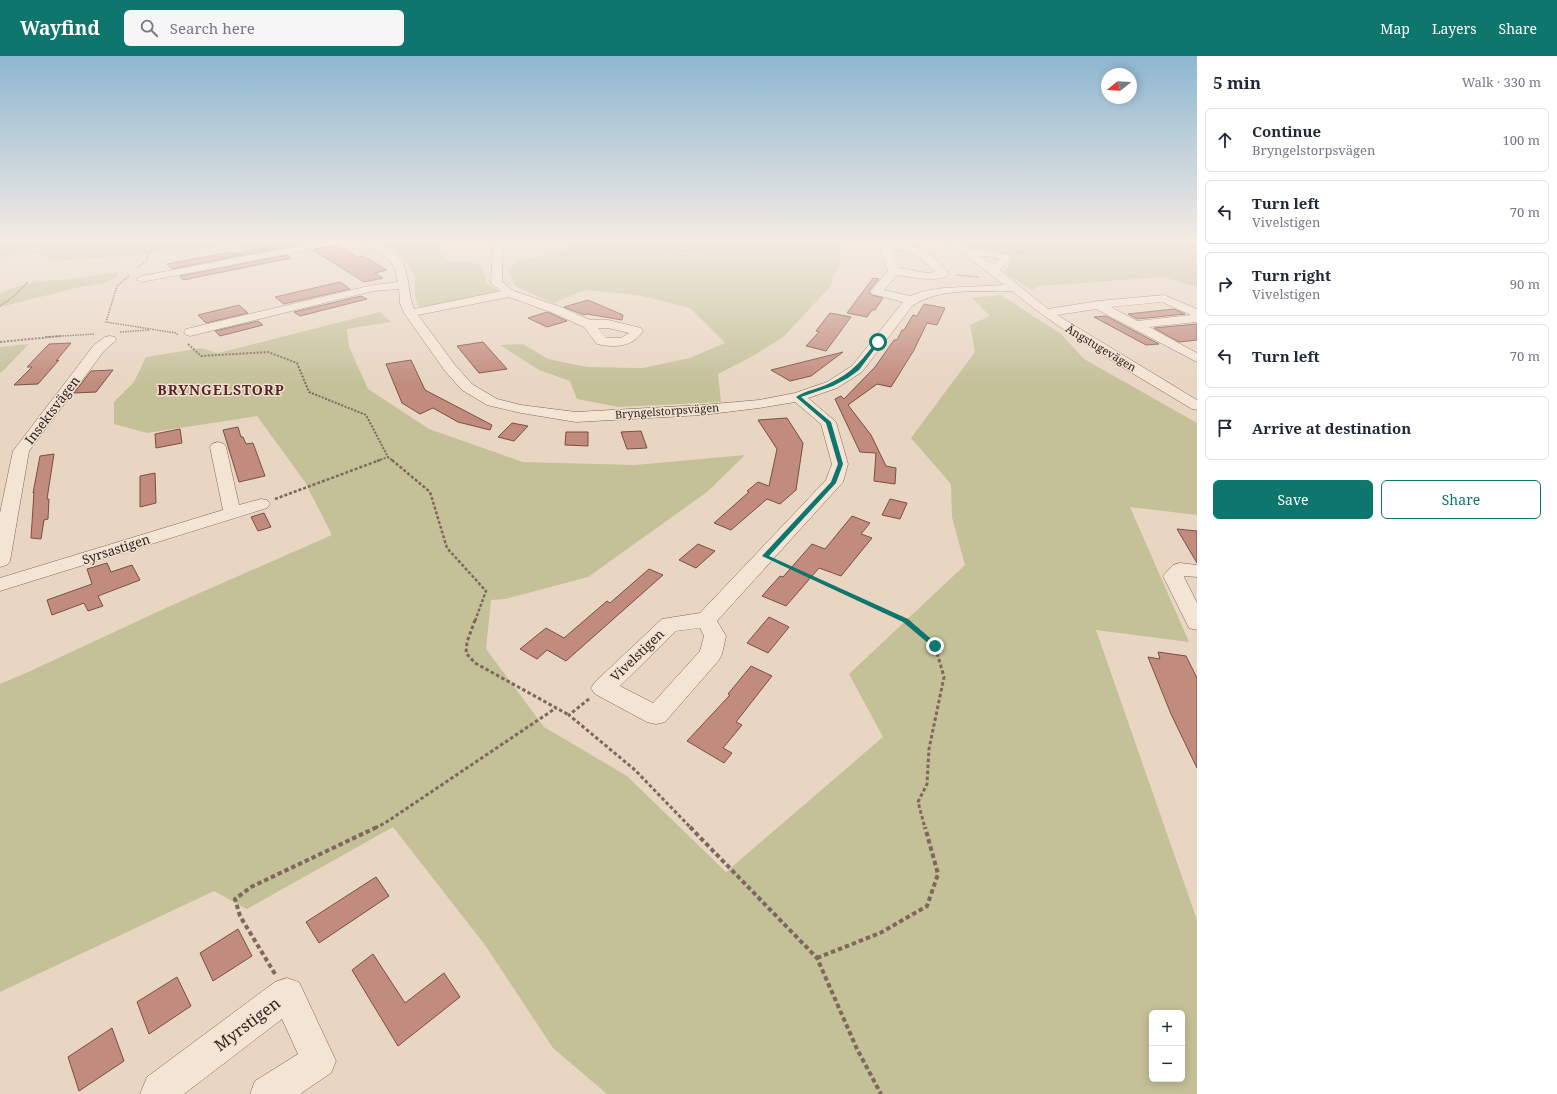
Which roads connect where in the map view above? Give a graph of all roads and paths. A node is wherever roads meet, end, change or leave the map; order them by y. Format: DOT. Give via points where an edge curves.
graph roads {
  1 [pos="21,289"];
  2 [pos="116,289"];
  3 [pos="367,289"];
  4 [pos="404,289"];
  5 [pos="506,289"];
  6 [pos="878,289"];
  7 [pos="979,289"];
  8 [pos="1016,289"];
  9 [pos="510,293"];
  10 [pos="911,300"];
  11 [pos="1098,304"];
  12 [pos="0,306"];
  13 [pos="410,313"];
  14 [pos="1046,313"];
  15 [pos="1197,313"];
  16 [pos="1197,318"];
  17 [pos="588,324"];
  18 [pos="1136,325"];
  19 [pos="155,330"];
  20 [pos="109,335"];
  21 [pos="185,337"];
  22 [pos="0,342"];
  23 [pos="1197,358"];
  24 [pos="798,397"];
  25 [pos="1197,406"];
  26 [pos="218,447"];
  27 [pos="388,457"];
  28 [pos="261,504"];
  29 [pos="232,512"];
  30 [pos="765,556"];
  31 [pos="0,561"];
  32 [pos="1197,571"];
  33 [pos="0,586"];
  34 [pos="706,620"];
  35 [pos="1197,623"];
  36 [pos="603,688"];
  37 [pos="556,708"];
  38 [pos="569,715"];
  39 [pos="818,958"];
  40 [pos="287,994"];
  41 [pos="158,1094"];
  42 [pos="268,1094"];
  43 [pos="881,1094"];
  1 -- 12 [label="path"];
  2 -- 19 [label="path" via="106,322"];
  3 -- 21 [label="street"];
  4 -- 13 [label="street, Bryngelstorpsvägen" via="405,304"];
  5 -- 9 [label="street"];
  6 -- 10 [label="street" via="876,292"];
  7 -- 10 [label="street" via="942,291"];
  8 -- 14 [label="street, Ängstugevägen"];
  9 -- 13 [label="street"];
  9 -- 17 [label="street"];
  10 -- 24 [label="street, Bryngelstorpsvägen" via="857,369 832,385"];
  11 -- 14 [label="street"];
  11 -- 15 [label="street" via="1164,298"];
  11 -- 18 [label="street"];
  13 -- 24 [label="street, Bryngelstorpsvägen" via="467,387 492,402 521,409 576,417 702,410"];
  14 -- 25 [label="street, Ängstugevägen"];
  16 -- 18 [label="street"];
  18 -- 23 [label="street"];
  19 -- 20 [label="path"];
  19 -- 21 [label="path"];
  20 -- 22 [label="path"];
  20 -- 31 [label="street, Insektsvägen" via="21,451"];
  21 -- 27 [label="path" via="200,356 268,352 297,363 309,392 366,415"];
  24 -- 30 [label="street" via="828,422 840,464 834,482"];
  26 -- 29 [label="street"];
  27 -- 28 [label="path"];
  27 -- 37 [label="path" via="430,492 447,548 486,591 467,642 466,653 475,663"];
  28 -- 29 [label="street, Syrsastigen"];
  29 -- 33 [label="street, Syrsastigen"];
  30 -- 34 [label="street"];
  30 -- 39 [label="path" via="906,621 935,646 944,677 929,749 927,784 918,802 938,874 927,906 880,933"];
  32 -- 35 [label="street" via="1180,569 1173,576"];
  34 -- 36 [label="street, Vivelstigen" via="670,624"];
  34 -- 36 [label="street, Vivelstigen" via="715,636 711,654 656,715"];
  36 -- 38 [label="path"];
  37 -- 38 [label="path"];
  37 -- 40 [label="path" via="385,823 251,887 235,899 240,916"];
  38 -- 39 [label="path" via="635,770"];
  39 -- 43 [label="path"];
  40 -- 41 [label="street, Myrstigen"];
  40 -- 42 [label="street, Myrstigen" via="319,1061"];
}
